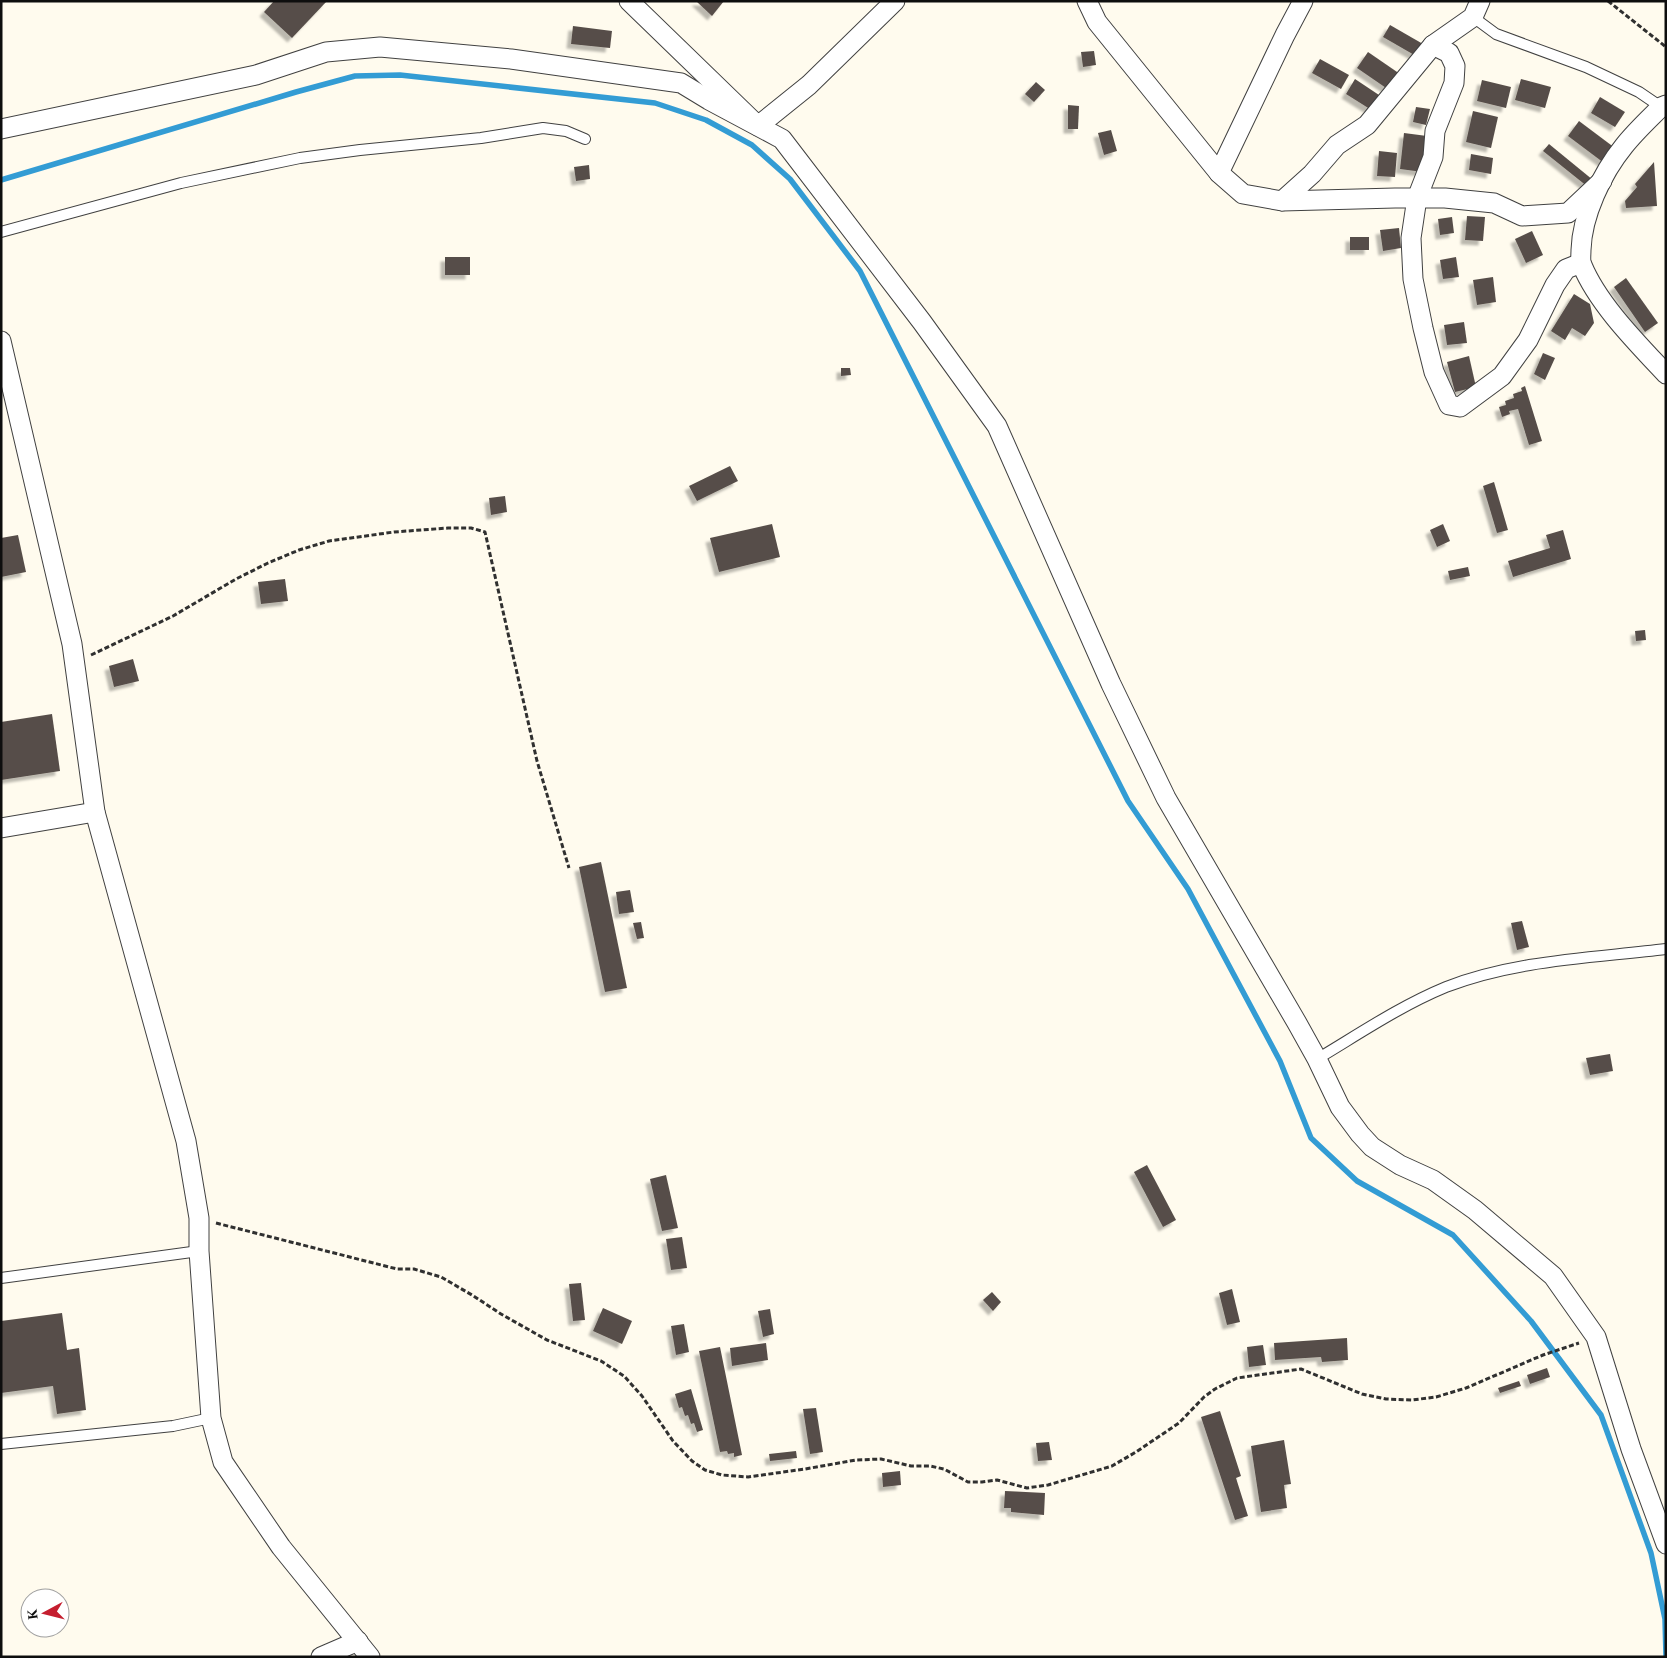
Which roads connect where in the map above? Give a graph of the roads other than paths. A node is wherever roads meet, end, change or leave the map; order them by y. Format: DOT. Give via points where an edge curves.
graph roads {
  1 [pos="629,1"];
  2 [pos="895,1"];
  3 [pos="1087,1"];
  4 [pos="1303,1"];
  5 [pos="1476,9"];
  6 [pos="1433,45"];
  7 [pos="1663,106"];
  8 [pos="758,126"];
  9 [pos="1,129"];
  10 [pos="585,139"];
  11 [pos="1219,173"];
  12 [pos="1602,181"];
  13 [pos="1417,198"];
  14 [pos="1282,201"];
  15 [pos="1,232"];
  16 [pos="1580,264"];
  17 [pos="1,341"];
  18 [pos="1666,374"];
  19 [pos="95,812"];
  20 [pos="1,828"];
  21 [pos="1666,949"];
  22 [pos="1317,1059"];
  23 [pos="199,1251"];
  24 [pos="1,1278"];
  25 [pos="211,1418"];
  26 [pos="1,1444"];
  27 [pos="1666,1544"];
  28 [pos="358,1641"];
  29 [pos="321,1657"];
  30 [pos="370,1657"];
  1 -- 8 [label="street"];
  2 -- 8 [label="street" via="808,85"];
  3 -- 11 [label="street" via="1097,22"];
  4 -- 11 [label="street"];
  5 -- 6 [label="street"];
  5 -- 7 [label="lane" via="1496,34 1586,67"];
  6 -- 13 [label="street" via="1449,53 1455,66 1454,83 1435,131 1433,157"];
  6 -- 14 [label="street" via="1367,125 1337,145"];
  7 -- 12 [label="street" via="1624,146"];
  8 -- 9 [label="street" via="681,83 511,59 380,47 326,52 256,75"];
  8 -- 22 [label="street" via="782,139 997,426 1166,798"];
  10 -- 15 [label="lane" via="566,131 543,128 300,158 181,183"];
  11 -- 14 [label="street" via="1243,194"];
  12 -- 13 [label="street" via="1568,213 1522,216 1494,203"];
  12 -- 16 [label="street" via="1583,229"];
  13 -- 14 [label="street"];
  13 -- 16 [label="street" via="1411,238 1414,279 1434,372 1449,405 1460,407 1502,376 1528,340 1566,269"];
  16 -- 18 [label="street" via="1603,302"];
  17 -- 19 [label="street" via="69,635"];
  19 -- 20 [label="street"];
  19 -- 23 [label="street" via="186,1141 199,1218"];
  21 -- 22 [label="lane" via="1525,966 1472,978 1398,1010"];
  22 -- 27 [label="street" via="1340,1107 1372,1146 1400,1165 1433,1180 1475,1210 1553,1276 1596,1337 1631,1449"];
  23 -- 24 [label="lane"];
  23 -- 25 [label="street"];
  25 -- 26 [label="lane" via="173,1426"];
  25 -- 28 [label="street" via="223,1462 281,1547"];
  28 -- 29 [label="street"];
  28 -- 30 [label="street"];
}
